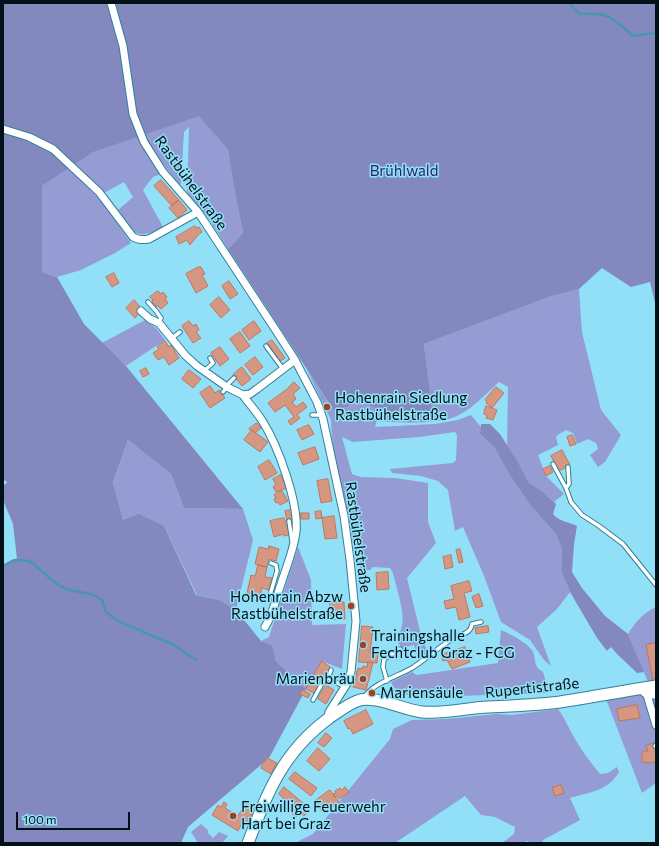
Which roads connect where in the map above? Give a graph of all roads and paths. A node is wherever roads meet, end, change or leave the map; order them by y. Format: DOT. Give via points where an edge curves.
graph roads {
  1 [pos="112,3"];
  2 [pos="3,129"];
  3 [pos="198,212"];
  4 [pos="148,302"];
  5 [pos="141,311"];
  6 [pos="159,323"];
  7 [pos="180,332"];
  8 [pos="171,339"];
  9 [pos="266,346"];
  10 [pos="210,358"];
  11 [pos="295,360"];
  12 [pos="283,369"];
  13 [pos="204,371"];
  14 [pos="234,378"];
  15 [pos="225,388"];
  16 [pos="243,395"];
  17 [pos="312,415"];
  18 [pos="321,415"];
  19 [pos="553,464"];
  20 [pos="568,467"];
  21 [pos="566,488"];
  22 [pos="289,521"];
  23 [pos="293,546"];
  24 [pos="270,563"];
  25 [pos="656,585"];
  26 [pos="276,598"];
  27 [pos="481,622"];
  28 [pos="265,627"];
  29 [pos="400,649"];
  30 [pos="331,670"];
  31 [pos="328,678"];
  32 [pos="387,681"];
  33 [pos="656,686"];
  34 [pos="345,687"];
  35 [pos="644,692"];
  36 [pos="656,695"];
  37 [pos="363,699"];
  38 [pos="313,700"];
  39 [pos="327,720"];
  40 [pos="656,725"];
  41 [pos="248,843"];
  1 -- 3 [label="street, Rastbühelstraße" via="123,46 133,114 144,142 163,172"];
  2 -- 3 [label="street" via="29,137 53,149 99,192 137,239 149,239"];
  3 -- 11 [label="street, Rastbühelstraße"];
  4 -- 6 [label="lane" via="161,318"];
  5 -- 6 [label="street"];
  6 -- 8 [label="street"];
  7 -- 8 [label="lane"];
  8 -- 13 [label="street"];
  9 -- 12 [label="lane"];
  10 -- 13 [label="lane" via="213,363"];
  11 -- 12 [label="street"];
  11 -- 18 [label="street, Rastbühelstraße"];
  12 -- 16 [label="street" via="250,394"];
  13 -- 15 [label="street"];
  14 -- 15 [label="lane"];
  15 -- 16 [label="street"];
  16 -- 23 [label="street" via="263,422 285,473 296,512"];
  17 -- 18 [label="lane"];
  18 -- 34 [label="street, Rastbühelstraße" via="344,516 352,574 356,621 353,663"];
  19 -- 21 [label="lane"];
  20 -- 21 [label="lane" via="569,484"];
  21 -- 25 [label="lane" via="571,502 582,515 623,544"];
  22 -- 23 [label="lane"];
  23 -- 26 [label="street"];
  24 -- 26 [label="lane" via="276,565 277,571 270,595"];
  26 -- 28 [label="street" via="271,617"];
  27 -- 32 [label="lane" via="472,624 466,634 454,637 412,667"];
  29 -- 32 [label="lane" via="384,659 383,667"];
  30 -- 31 [label="lane"];
  31 -- 34 [label="lane"];
  31 -- 38 [label="lane" via="324,680"];
  32 -- 37 [label="lane" via="370,689"];
  33 -- 35 [label="main road, Rupertistraße"];
  34 -- 39 [label="street, Rastbühelstraße" via="331,708"];
  35 -- 36 [label="street"];
  35 -- 37 [label="main road, Rupertistraße" via="442,712 421,712"];
  35 -- 40 [label="street"];
  37 -- 39 [label="main road" via="348,705"];
  39 -- 41 [label="main road" via="305,738 283,765"];
}
